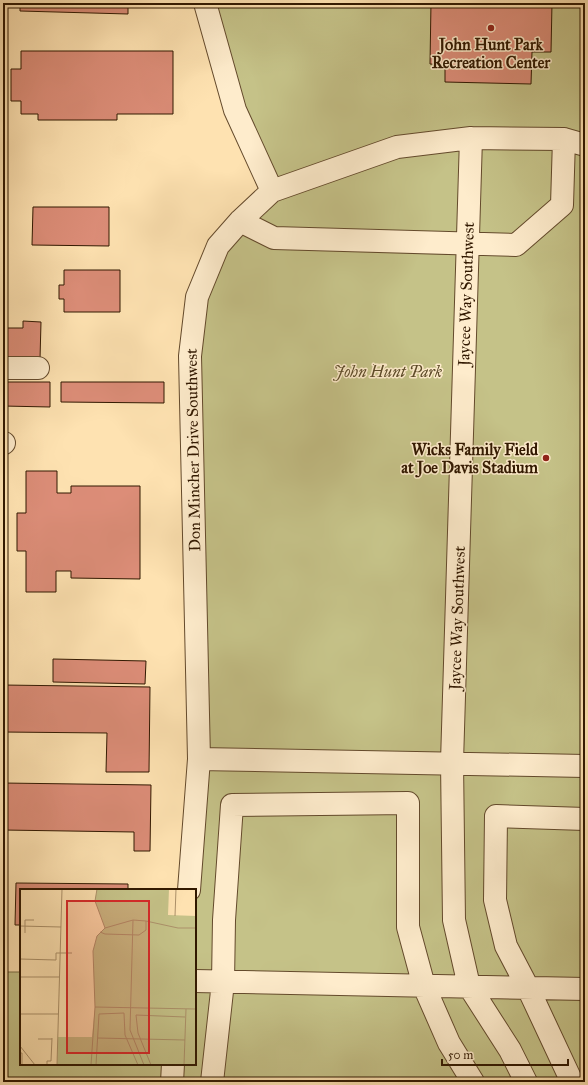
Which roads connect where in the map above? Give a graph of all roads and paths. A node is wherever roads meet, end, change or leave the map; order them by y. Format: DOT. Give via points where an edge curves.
graph roads {
  1 [pos="205,3"];
  2 [pos="471,138"];
  3 [pos="564,139"];
  4 [pos="585,145"];
  5 [pos="272,191"];
  6 [pos="240,221"];
  7 [pos="468,243"];
  8 [pos="3,368"];
  9 [pos="38,368"];
  10 [pos="199,759"];
  11 [pos="452,762"];
  12 [pos="585,766"];
  13 [pos="585,819"];
  14 [pos="189,889"];
  15 [pos="196,981"];
  16 [pos="223,982"];
  17 [pos="424,986"];
  18 [pos="469,986"];
  19 [pos="528,988"];
  20 [pos="585,989"];
  21 [pos="173,1065"];
  22 [pos="172,1082"];
  23 [pos="212,1082"];
  24 [pos="473,1082"];
  25 [pos="526,1082"];
  26 [pos="572,1082"];
  1 -- 5 [label="street" via="235,110"];
  2 -- 3 [label="street, Don Mincher Drive Southwest"];
  2 -- 5 [label="street, Don Mincher Drive Southwest" via="398,147"];
  2 -- 7 [label="street, Jaycee Way Southwest"];
  3 -- 4 [label="street, Don Mincher Drive Southwest"];
  3 -- 7 [label="street" via="562,205 516,245"];
  5 -- 6 [label="street, Don Mincher Drive Southwest"];
  6 -- 7 [label="street" via="274,238"];
  6 -- 10 [label="street, Don Mincher Drive Southwest" via="218,246 197,297 190,356"];
  7 -- 11 [label="street, Jaycee Way Southwest"];
  8 -- 9 [label="street"];
  10 -- 11 [label="street"];
  10 -- 14 [label="street, Don Mincher Drive Southwest"];
  11 -- 12 [label="street"];
  11 -- 18 [label="street, Jaycee Way Southwest" via="454,920"];
  13 -- 19 [label="street" via="496,816 495,900 506,946"];
  15 -- 16 [label="street"];
  16 -- 17 [label="street"];
  16 -- 17 [label="street" via="224,920 232,805 408,803 408,928"];
  16 -- 23 [label="street"];
  17 -- 18 [label="street"];
  17 -- 24 [label="street" via="449,1043"];
  18 -- 19 [label="street"];
  18 -- 25 [label="street, Jaycee Way Southwest" via="510,1050"];
  19 -- 20 [label="street"];
  19 -- 26 [label="street"];
  21 -- 22 [label="street"];
}
